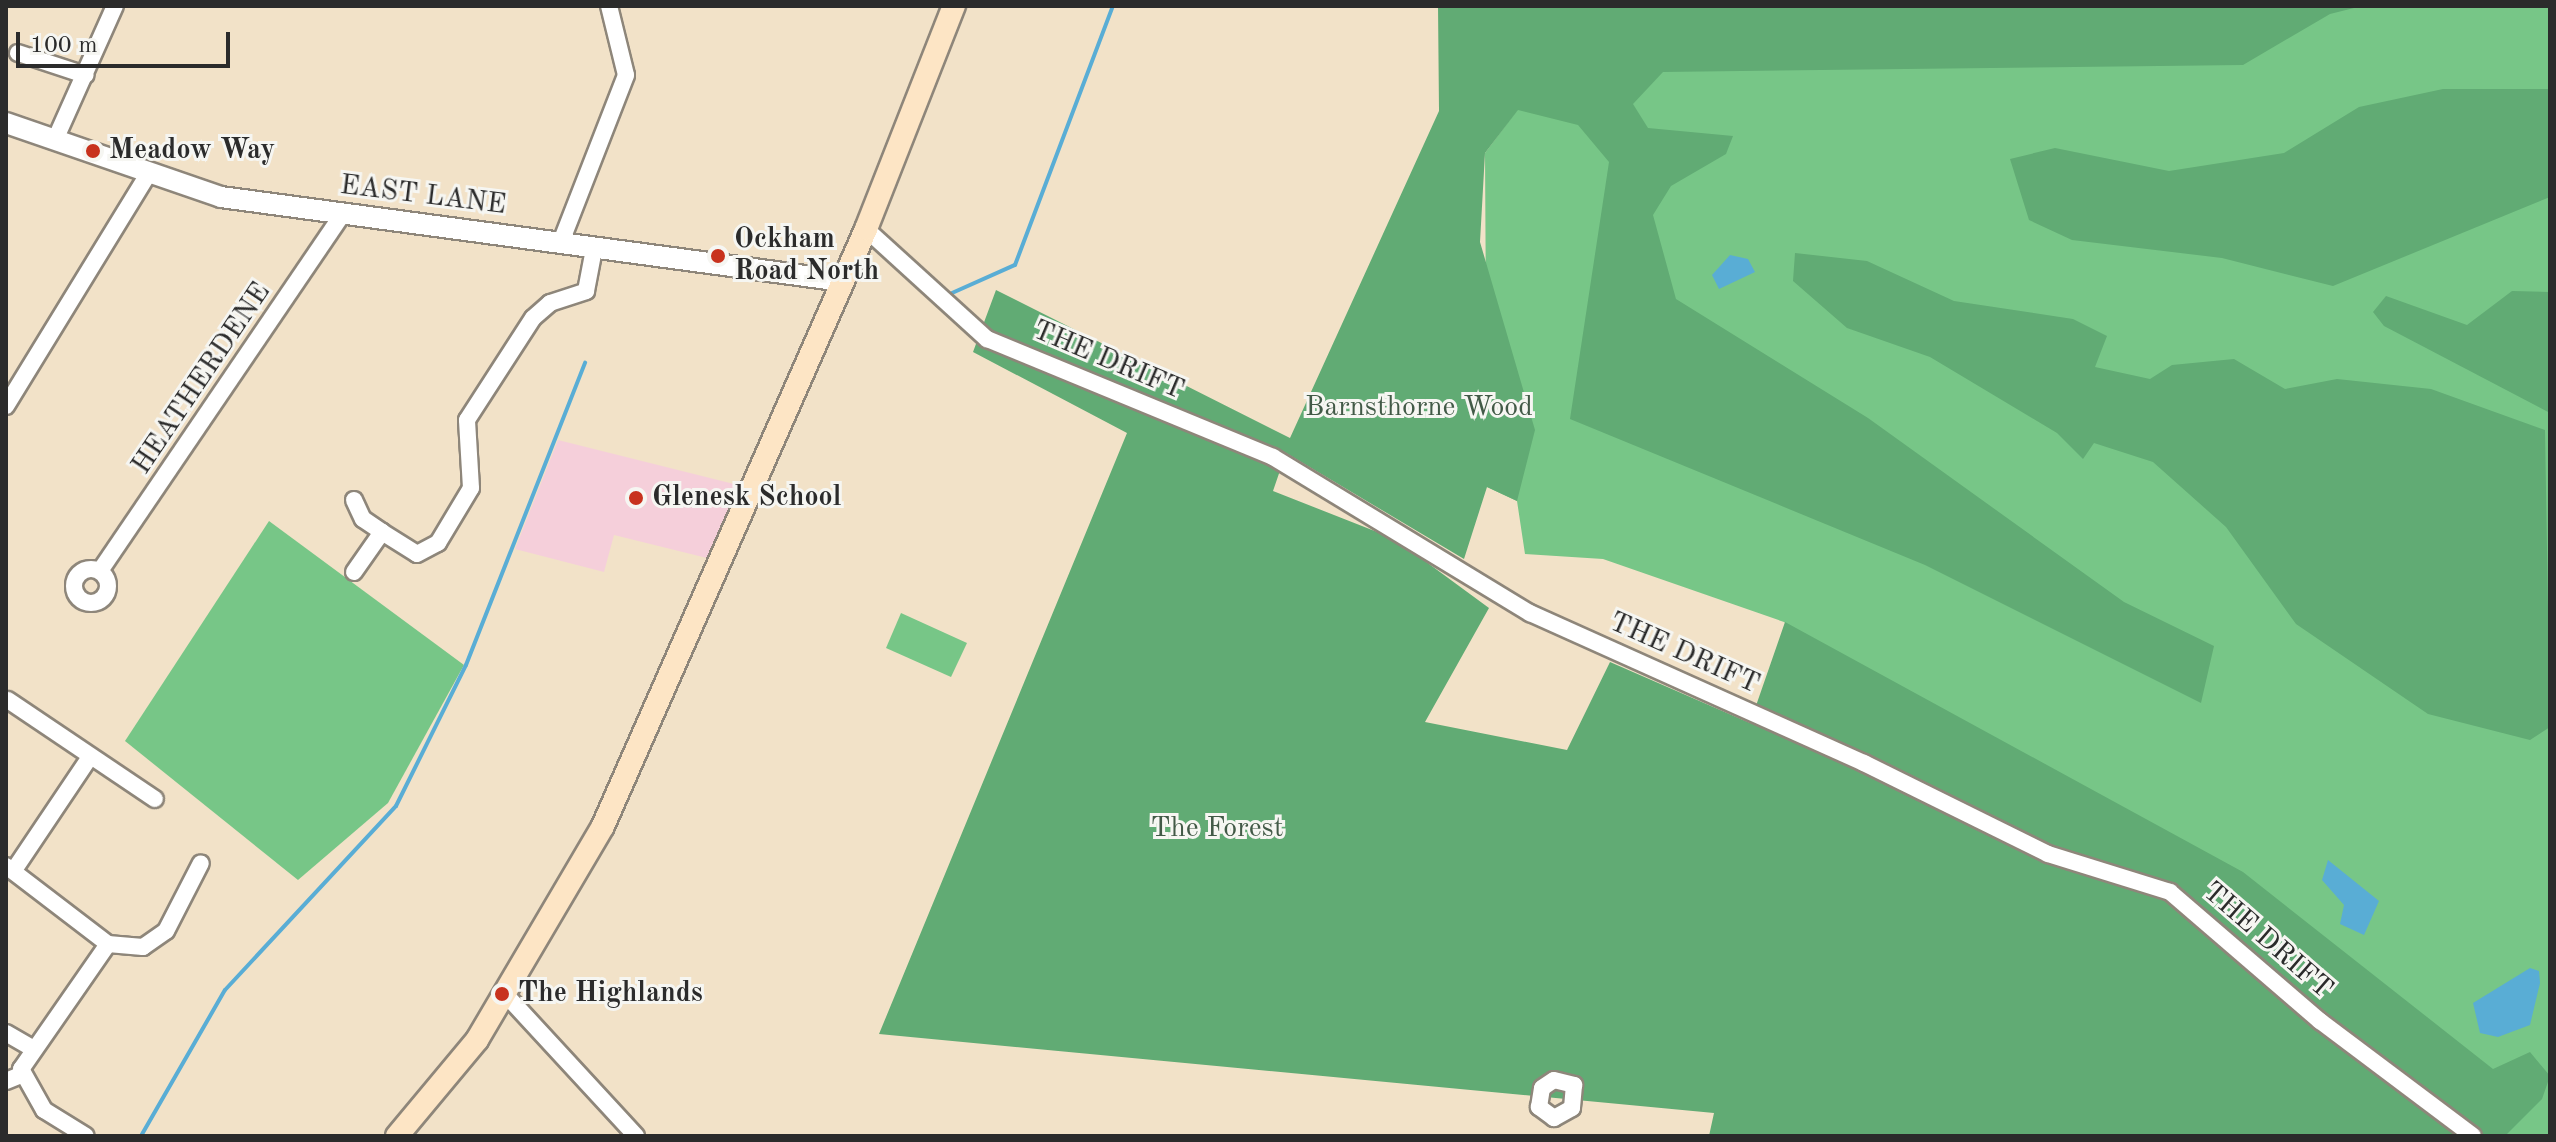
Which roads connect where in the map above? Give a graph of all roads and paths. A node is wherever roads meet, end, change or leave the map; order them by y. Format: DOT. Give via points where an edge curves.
graph roads {
  1 [pos="115,6"];
  2 [pos="609,6"];
  3 [pos="954,6"];
  4 [pos="18,53"];
  5 [pos="85,75"];
  6 [pos="6,123"];
  7 [pos="55,140"];
  8 [pos="149,173"];
  9 [pos="342,215"];
  10 [pos="866,229"];
  11 [pos="561,242"];
  12 [pos="594,249"];
  13 [pos="842,281"];
  14 [pos="6,406"];
  15 [pos="354,500"];
  16 [pos="382,532"];
  17 [pos="100,571"];
  18 [pos="354,572"];
  19 [pos="8,700"];
  20 [pos="90,757"];
  21 [pos="155,799"];
  22 [pos="201,863"];
  23 [pos="10,868"];
  24 [pos="108,944"];
  25 [pos="506,995"];
  26 [pos="6,1033"];
  27 [pos="34,1049"];
  28 [pos="14,1078"];
  29 [pos="1554,1118"];
  30 [pos="86,1136"];
  31 [pos="397,1136"];
  32 [pos="636,1136"];
  33 [pos="1551,1136"];
  34 [pos="2473,1136"];
  1 -- 5 [label="street"];
  2 -- 11 [label="street" via="626,75"];
  3 -- 10 [label="main road"];
  4 -- 5 [label="street"];
  5 -- 7 [label="street"];
  6 -- 7 [label="street, EAST LANE"];
  7 -- 8 [label="street, EAST LANE"];
  8 -- 9 [label="street, EAST LANE" via="221,197"];
  8 -- 14 [label="street"];
  9 -- 11 [label="street, EAST LANE"];
  9 -- 17 [label="street, HEATHERDENE"];
  10 -- 13 [label="main road"];
  10 -- 34 [label="street, THE DRIFT" via="987,339 1273,457 1530,613 1864,763 2048,854 2170,892 2320,1021"];
  11 -- 12 [label="street, EAST LANE"];
  12 -- 13 [label="street, EAST LANE"];
  12 -- 16 [label="street" via="586,291 550,303 533,318 467,420 471,488 438,543 417,554"];
  13 -- 25 [label="main road" via="603,826"];
  15 -- 16 [label="street" via="363,519"];
  16 -- 18 [label="street"];
  19 -- 20 [label="street"];
  20 -- 21 [label="street"];
  20 -- 23 [label="street"];
  22 -- 24 [label="street" via="166,931 143,947"];
  23 -- 24 [label="street"];
  24 -- 27 [label="street"];
  25 -- 31 [label="main road" via="446,1084"];
  25 -- 32 [label="street"];
  26 -- 27 [label="street"];
  27 -- 28 [label="street"];
  28 -- 30 [label="street" via="44,1110"];
  29 -- 33 [label="street"];
}
